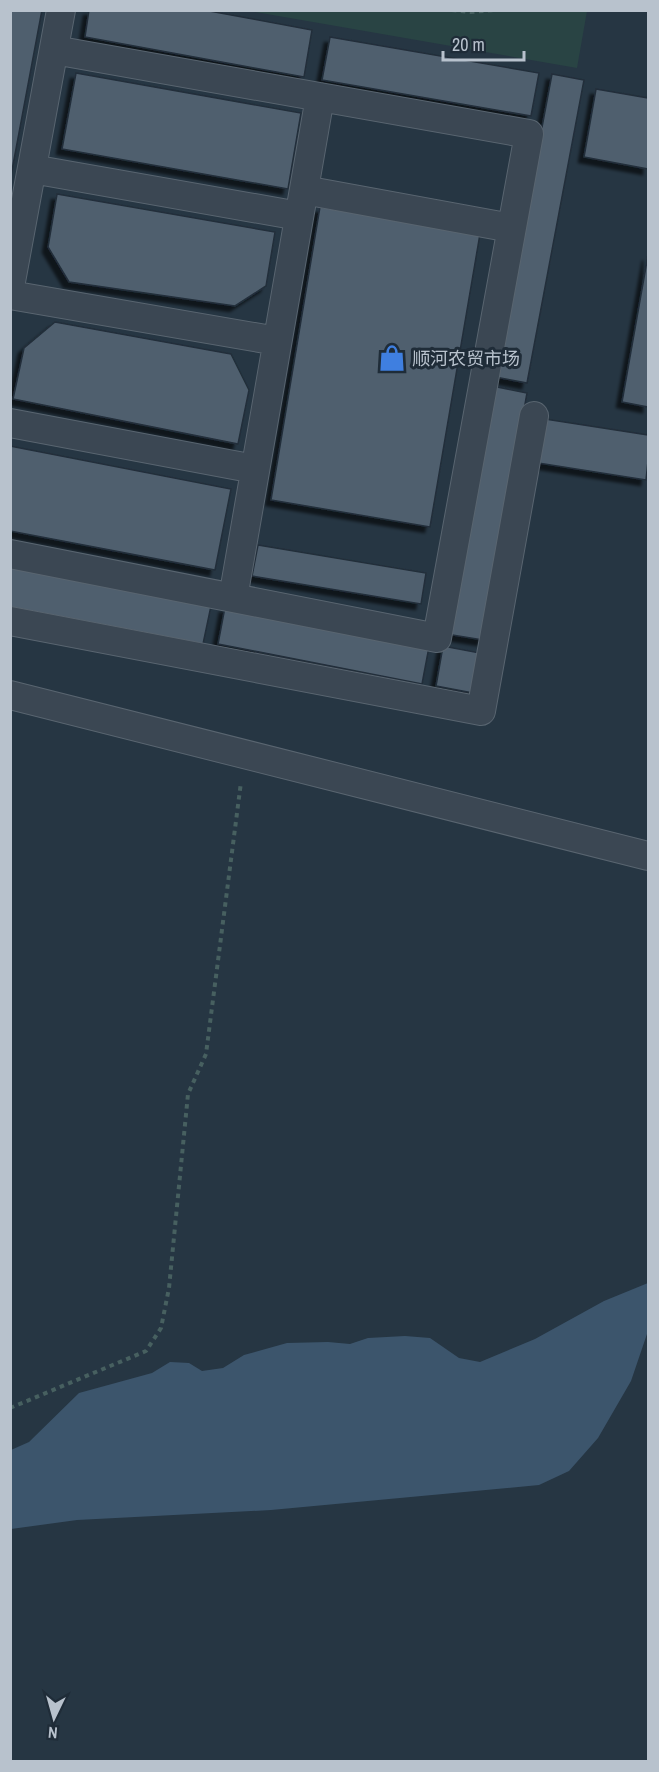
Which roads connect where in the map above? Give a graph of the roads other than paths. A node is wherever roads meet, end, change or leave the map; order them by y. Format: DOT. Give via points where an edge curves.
graph roads {
  1 [pos="61,10"];
  2 [pos="54,50"];
  3 [pos="320,97"];
  4 [pos="32,169"];
  5 [pos="302,203"];
  6 [pos="511,228"];
  7 [pos="10,287"];
  8 [pos="10,295"];
  9 [pos="277,341"];
  10 [pos="534,416"];
  11 [pos="10,423"];
  12 [pos="255,470"];
  13 [pos="10,554"];
  14 [pos="233,598"];
  15 [pos="10,621"];
  16 [pos="10,695"];
  17 [pos="648,856"];
  1 -- 2 [label="street"];
  2 -- 3 [label="street"];
  2 -- 4 [label="street"];
  3 -- 5 [label="street"];
  3 -- 6 [label="street" via="529,134"];
  4 -- 5 [label="street"];
  4 -- 7 [label="street"];
  5 -- 6 [label="street"];
  5 -- 9 [label="street"];
  6 -- 14 [label="street" via="437,638"];
  8 -- 9 [label="street"];
  9 -- 12 [label="street"];
  10 -- 15 [label="street" via="481,711"];
  11 -- 12 [label="street"];
  12 -- 14 [label="street"];
  13 -- 14 [label="street"];
  16 -- 17 [label="street"];
}
